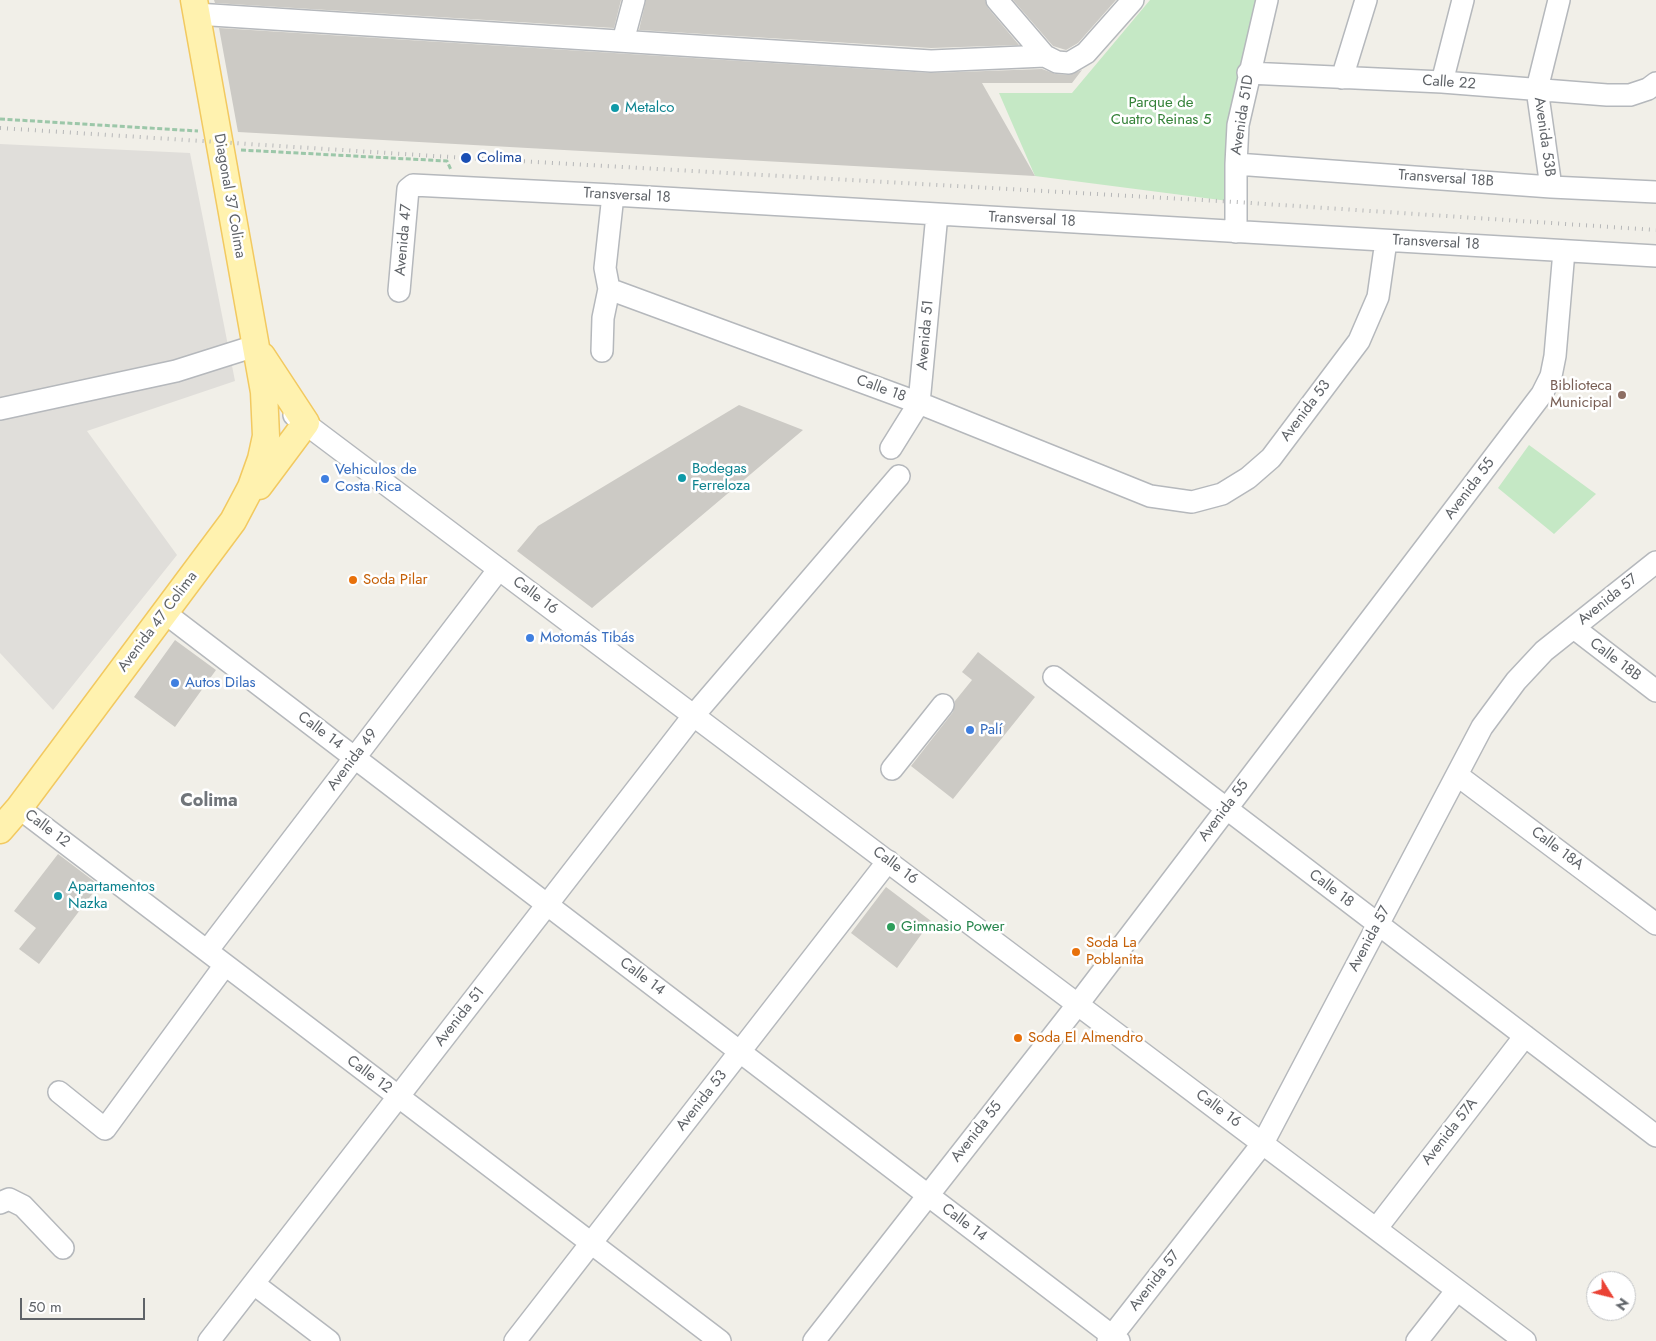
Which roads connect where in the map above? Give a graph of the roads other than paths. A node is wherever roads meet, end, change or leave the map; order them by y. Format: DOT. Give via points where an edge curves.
graph roads {
  1 [pos="634,0"];
  2 [pos="997,0"];
  3 [pos="1133,0"];
  4 [pos="1267,0"];
  5 [pos="1366,0"];
  6 [pos="1463,0"];
  7 [pos="1559,0"];
  8 [pos="195,7"];
  9 [pos="623,41"];
  10 [pos="1045,56"];
  11 [pos="1248,73"];
  12 [pos="1342,78"];
  13 [pos="1442,82"];
  14 [pos="1652,86"];
  15 [pos="1538,89"];
  16 [pos="1236,164"];
  17 [pos="1551,187"];
  18 [pos="408,189"];
  19 [pos="1656,192"];
  20 [pos="613,195"];
  21 [pos="937,214"];
  22 [pos="1236,232"];
  23 [pos="1386,240"];
  24 [pos="1564,251"];
  25 [pos="1656,256"];
  26 [pos="609,288"];
  27 [pos="399,292"];
  28 [pos="256,346"];
  29 [pos="602,351"];
  30 [pos="264,392"];
  31 [pos="919,402"];
  32 [pos="0,409"];
  33 [pos="306,423"];
  34 [pos="892,448"];
  35 [pos="899,476"];
  36 [pos="1150,496"];
  37 [pos="233,521"];
  38 [pos="1656,562"];
  39 [pos="499,569"];
  40 [pos="165,613"];
  41 [pos="1574,628"];
  42 [pos="1054,677"];
  43 [pos="1656,691"];
  44 [pos="943,705"];
  45 [pos="694,715"];
  46 [pos="355,758"];
  47 [pos="892,770"];
  48 [pos="1457,775"];
  49 [pos="19,808"];
  50 [pos="1226,808"];
  51 [pos="0,830"];
  52 [pos="888,861"];
  53 [pos="547,905"];
  54 [pos="1378,924"];
  55 [pos="1656,924"];
  56 [pos="207,951"];
  57 [pos="225,965"];
  58 [pos="1078,1004"];
  59 [pos="1524,1036"];
  60 [pos="740,1052"];
  61 [pos="59,1092"];
  62 [pos="398,1097"];
  63 [pos="1656,1136"];
  64 [pos="1263,1143"];
  65 [pos="928,1196"];
  66 [pos="0,1203"];
  67 [pos="1376,1229"];
  68 [pos="591,1243"];
  69 [pos="63,1248"];
  70 [pos="254,1284"];
  71 [pos="1457,1290"];
  72 [pos="1113,1339"];
  73 [pos="209,1341"];
  74 [pos="329,1341"];
  75 [pos="515,1341"];
  76 [pos="720,1341"];
  77 [pos="814,1341"];
  78 [pos="1417,1341"];
  79 [pos="1525,1341"];
  1 -- 9 [label="street"];
  2 -- 10 [label="street"];
  3 -- 10 [label="street" via="1086,53 1069,63"];
  4 -- 11 [label="street, Avenida 51D"];
  5 -- 12 [label="street"];
  6 -- 13 [label="street"];
  7 -- 15 [label="street, Avenida 53B"];
  8 -- 9 [label="street"];
  8 -- 28 [label="main road, Diagonal 37 Colima"];
  9 -- 10 [label="street" via="931,61"];
  11 -- 12 [label="street, Calle 22"];
  11 -- 16 [label="street, Avenida 51D" via="1238,125"];
  12 -- 13 [label="street, Calle 22"];
  13 -- 15 [label="street, Calle 22"];
  14 -- 15 [label="street, Calle 22" via="1630,96"];
  15 -- 17 [label="street, Avenida 53B"];
  16 -- 17 [label="street, Transversal 18B"];
  16 -- 22 [label="street, Avenida 51D"];
  17 -- 19 [label="street, Transversal 18B"];
  18 -- 20 [label="street, Transversal 18" via="413,186 460,187"];
  18 -- 27 [label="street, Avenida 47"];
  20 -- 21 [label="street, Transversal 18"];
  20 -- 26 [label="street" via="605,268"];
  21 -- 22 [label="street, Transversal 18"];
  21 -- 31 [label="street, Avenida 51"];
  22 -- 23 [label="street, Transversal 18"];
  23 -- 24 [label="street, Transversal 18"];
  23 -- 36 [label="street, Avenida 53" via="1378,297 1360,341 1271,458 1222,494 1192,502"];
  24 -- 25 [label="street, Transversal 18"];
  24 -- 50 [label="street, Avenida 55" via="1555,356 1551,376 1542,394"];
  26 -- 29 [label="street"];
  26 -- 31 [label="street, Calle 18"];
  28 -- 30 [label="main road, Diagonal 37 Colima"];
  28 -- 32 [label="street" via="176,371"];
  28 -- 33 [label="main road"];
  30 -- 33 [label="street, Calle 16"];
  30 -- 37 [label="main road, Avenida 47 Colima" via="266,436 262,460"];
  31 -- 34 [label="street, Avenida 51"];
  31 -- 36 [label="street, Calle 18"];
  33 -- 37 [label="main road"];
  33 -- 39 [label="street, Calle 16"];
  35 -- 45 [label="street, Avenida 51"];
  37 -- 40 [label="main road, Avenida 47 Colima"];
  38 -- 41 [label="street, Avenida 57"];
  39 -- 45 [label="street, Calle 16"];
  39 -- 46 [label="street, Avenida 49"];
  40 -- 46 [label="street, Calle 14"];
  40 -- 49 [label="main road, Avenida 47 Colima"];
  41 -- 43 [label="street, Calle 18B"];
  41 -- 48 [label="street, Avenida 57" via="1544,652 1516,681 1482,727"];
  42 -- 50 [label="street, Calle 18"];
  44 -- 47 [label="street"];
  45 -- 52 [label="street, Calle 16"];
  45 -- 53 [label="street, Avenida 51"];
  46 -- 53 [label="street, Calle 14"];
  46 -- 56 [label="street, Avenida 49"];
  48 -- 54 [label="street, Avenida 57"];
  48 -- 55 [label="street, Calle 18A"];
  49 -- 51 [label="main road, Avenida 47 Colima"];
  49 -- 56 [label="street, Calle 12"];
  50 -- 54 [label="street, Calle 18"];
  50 -- 58 [label="street, Avenida 55"];
  52 -- 58 [label="street, Calle 16"];
  52 -- 60 [label="street, Avenida 53"];
  53 -- 60 [label="street, Calle 14"];
  53 -- 62 [label="street, Avenida 51"];
  54 -- 59 [label="street, Calle 18"];
  54 -- 64 [label="street, Avenida 57"];
  56 -- 57 [label="street, Calle 12"];
  57 -- 61 [label="street" via="105,1129"];
  57 -- 62 [label="street, Calle 12"];
  58 -- 64 [label="street, Calle 16"];
  58 -- 65 [label="street, Avenida 55"];
  59 -- 63 [label="street, Calle 18"];
  59 -- 67 [label="street, Avenida 57A"];
  60 -- 65 [label="street, Calle 14"];
  60 -- 68 [label="street, Avenida 53"];
  62 -- 68 [label="street, Calle 12"];
  62 -- 70 [label="street, Avenida 51"];
  64 -- 67 [label="street, Calle 16"];
  64 -- 72 [label="street, Avenida 57"];
  65 -- 72 [label="street, Calle 14"];
  65 -- 77 [label="street, Avenida 55"];
  66 -- 69 [label="street" via="9,1199 23,1206"];
  67 -- 71 [label="street, Calle 16"];
  68 -- 75 [label="street, Avenida 53"];
  68 -- 76 [label="street, Calle 12"];
  70 -- 73 [label="street, Avenida 51"];
  70 -- 74 [label="street"];
  71 -- 78 [label="street"];
  71 -- 79 [label="street, Calle 16"];
}
